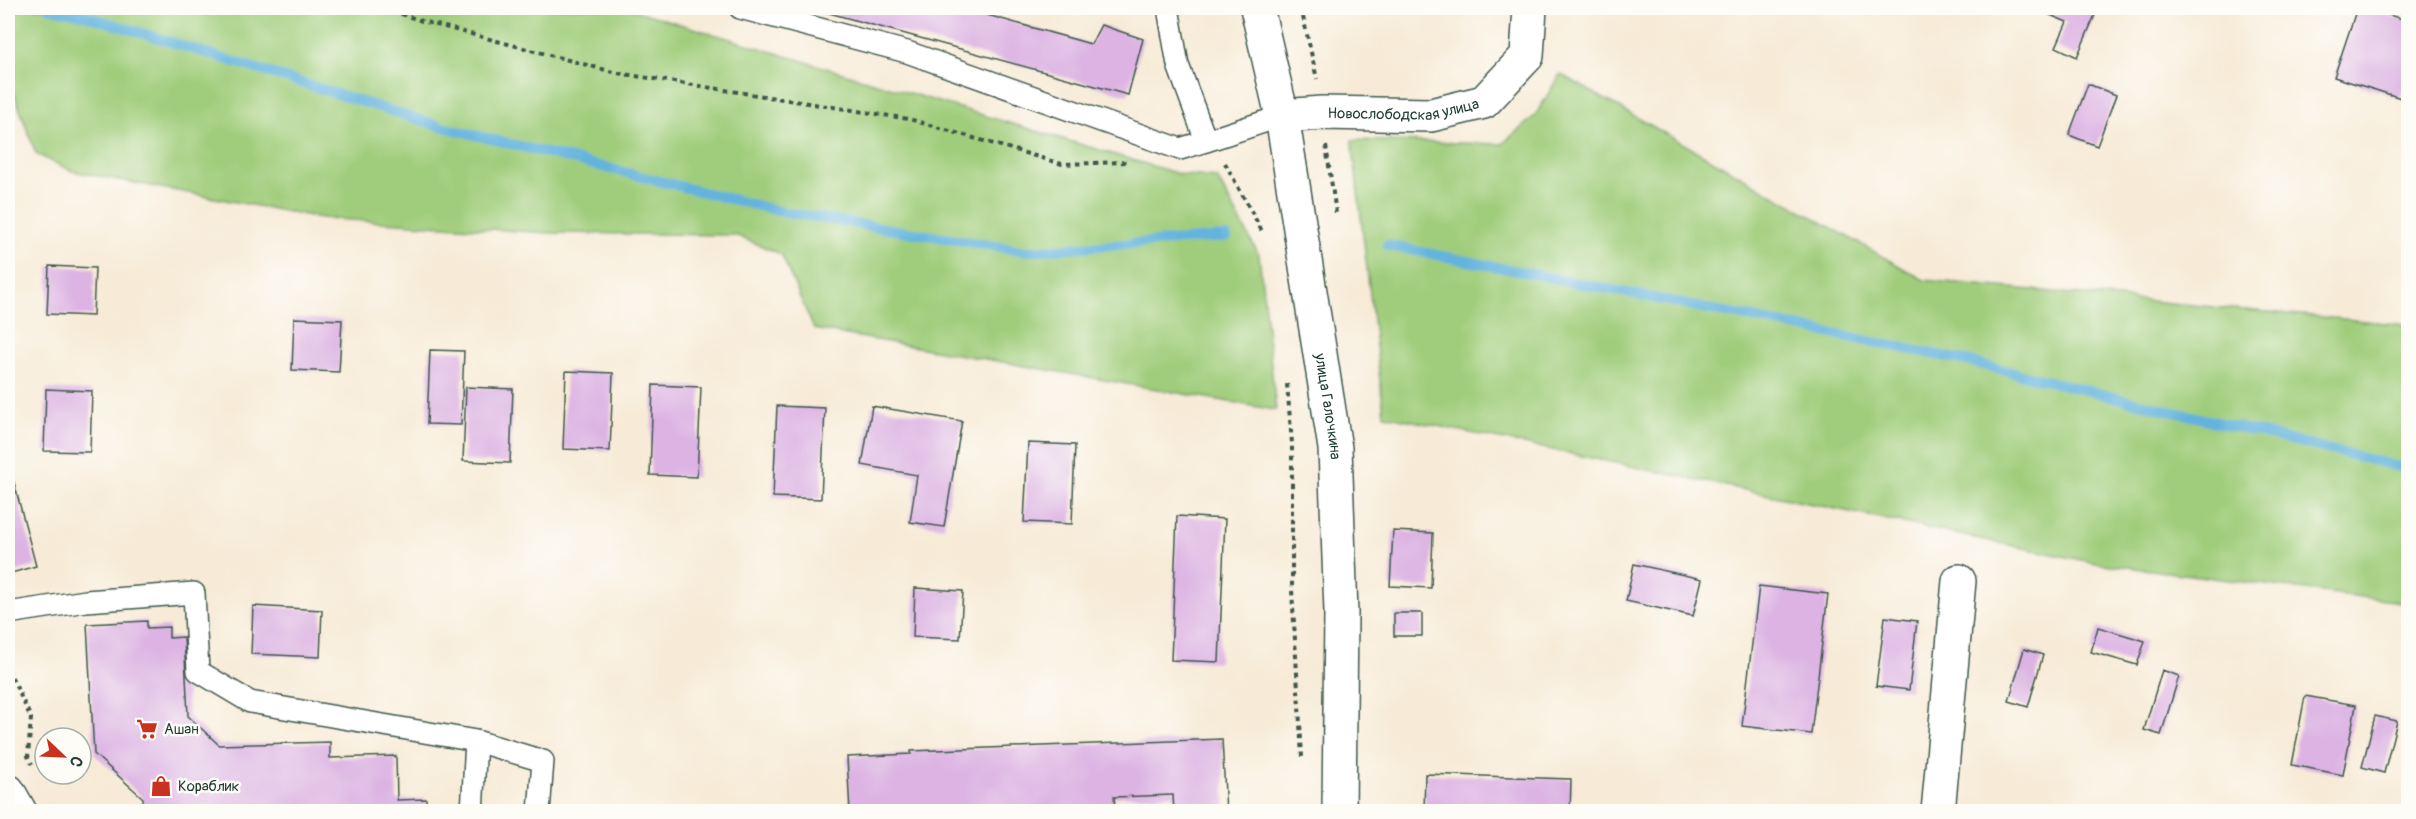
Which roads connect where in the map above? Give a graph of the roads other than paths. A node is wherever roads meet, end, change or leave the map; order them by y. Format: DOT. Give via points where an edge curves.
graph roads {
  1 [pos="740,8"];
  2 [pos="1168,8"];
  3 [pos="1257,8"];
  4 [pos="1530,8"];
  5 [pos="1282,116"];
  6 [pos="1206,141"];
  7 [pos="1959,581"];
  8 [pos="8,613"];
  9 [pos="476,741"];
  10 [pos="8,791"];
  11 [pos="20,812"];
  12 [pos="472,812"];
  13 [pos="539,812"];
  14 [pos="1339,812"];
  15 [pos="1938,812"];
  1 -- 6 [label="lane" via="906,52 1180,149"];
  2 -- 6 [label="lane" via="1178,65"];
  3 -- 5 [label="street, улица Галочкина"];
  4 -- 5 [label="street, Новослободская улица" via="1527,56 1484,102 1431,115"];
  5 -- 6 [label="lane"];
  5 -- 14 [label="street, улица Галочкина" via="1335,448 1341,612"];
  7 -- 15 [label="street"];
  8 -- 9 [label="lane" via="86,601 194,593 198,671 250,702"];
  9 -- 12 [label="lane"];
  9 -- 13 [label="lane" via="543,761"];
  10 -- 11 [label="street"];
}
